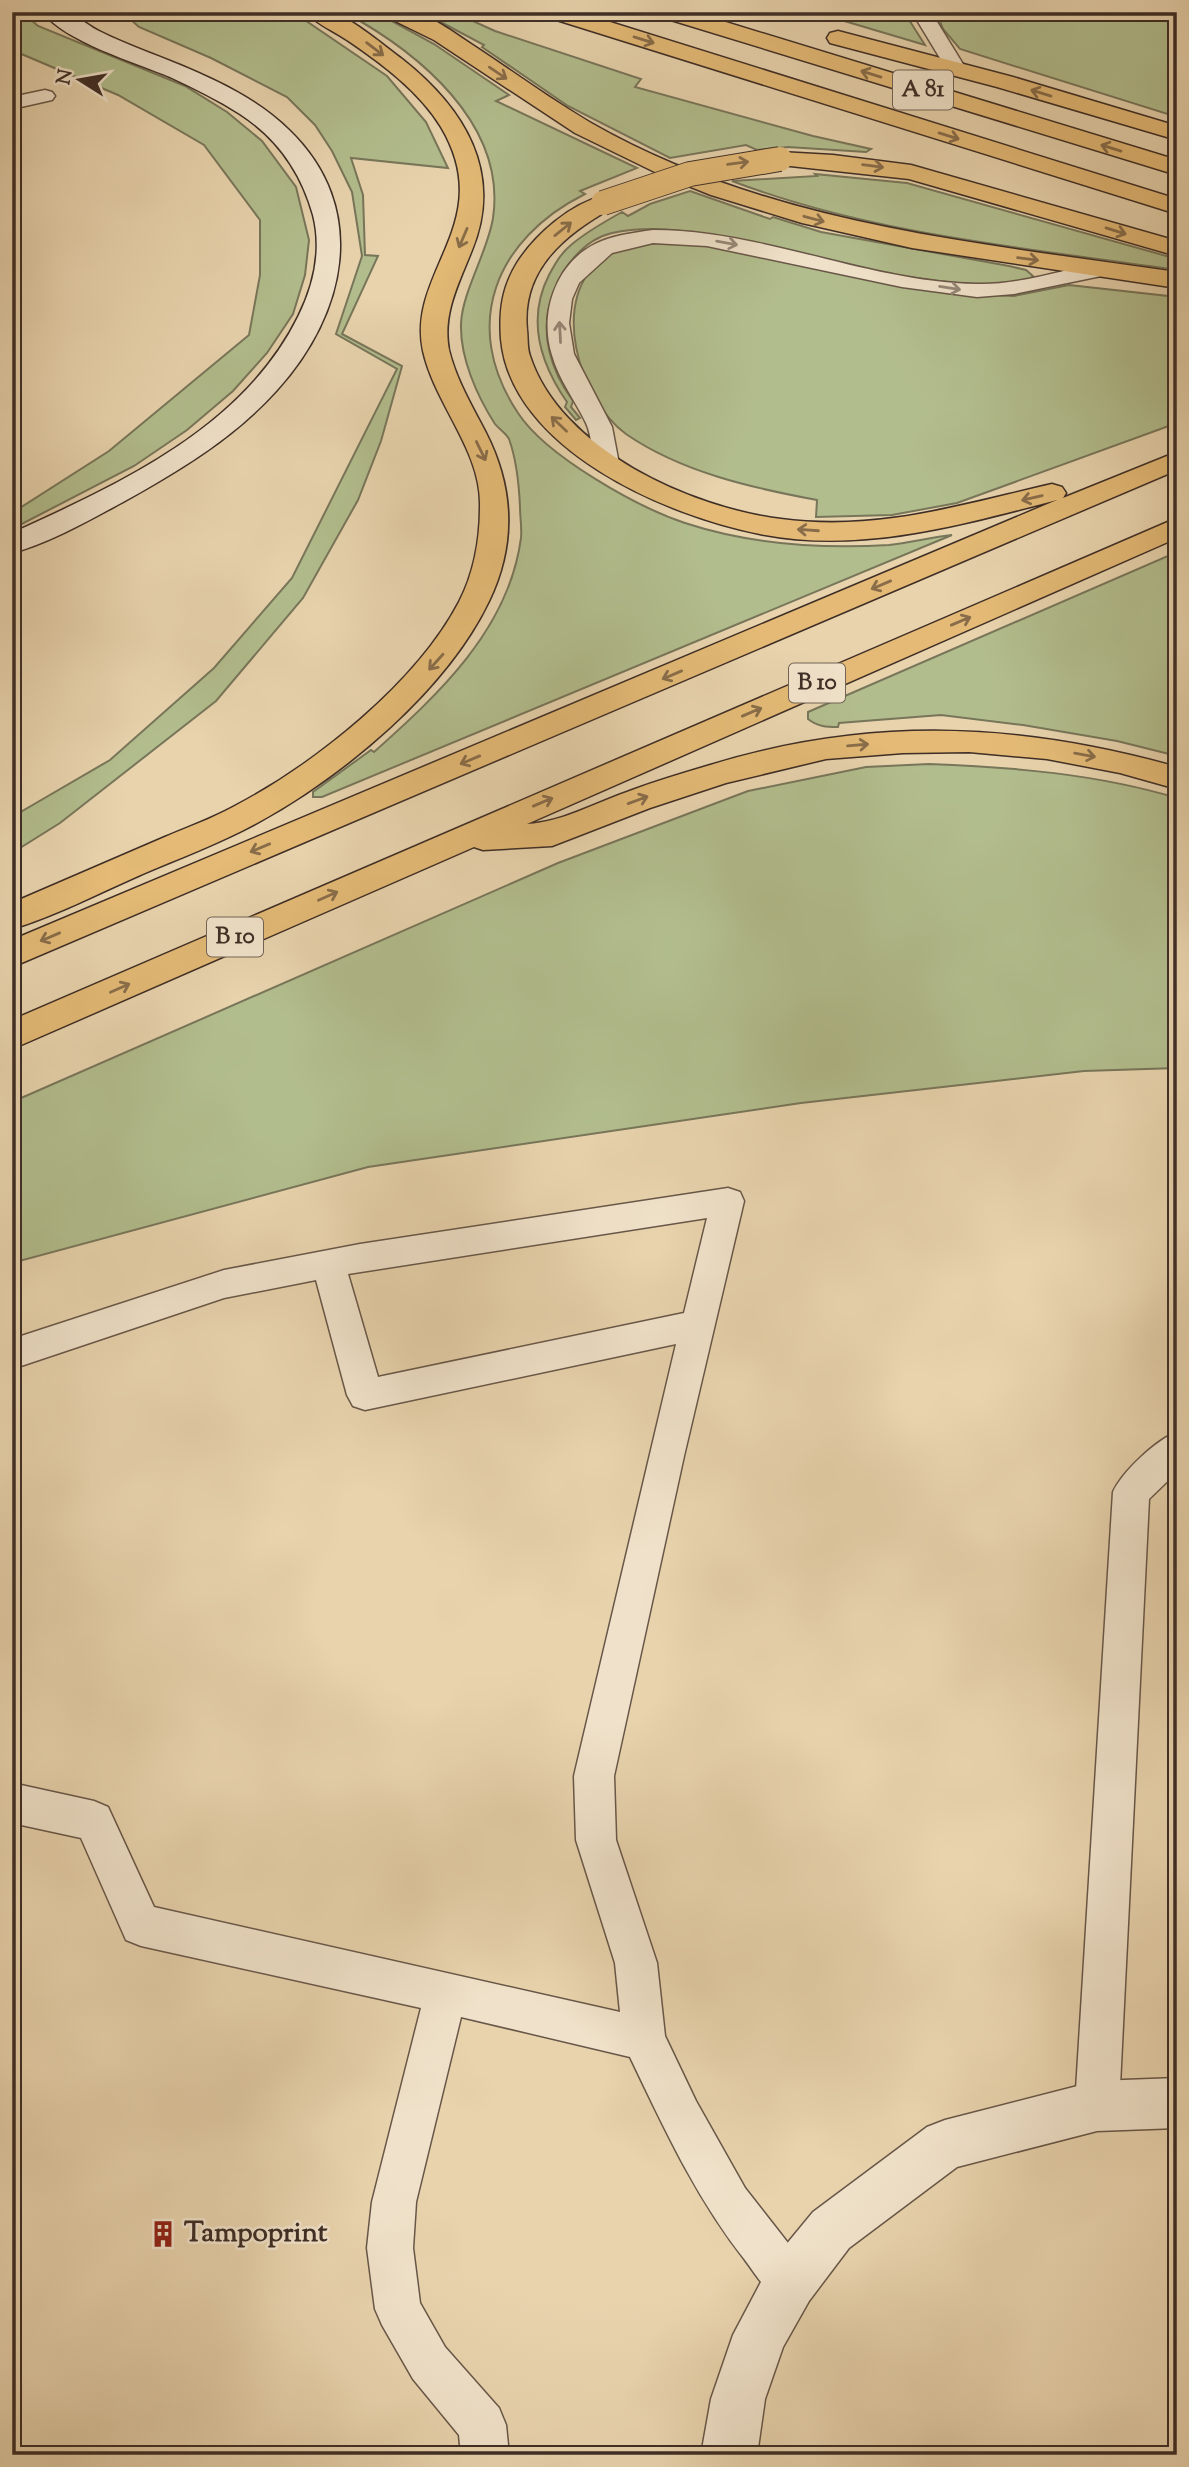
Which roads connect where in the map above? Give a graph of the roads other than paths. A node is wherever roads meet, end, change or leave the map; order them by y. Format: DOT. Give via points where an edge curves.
graph roads {
  1 [pos="54,12"];
  2 [pos="317,12"];
  3 [pos="395,12"];
  4 [pos="555,12"];
  5 [pos="669,12"];
  6 [pos="728,12"];
  7 [pos="921,12"];
  8 [pos="796,28"];
  9 [pos="820,34"];
  10 [pos="956,69"];
  11 [pos="45,96"];
  12 [pos="12,103"];
  13 [pos="1177,133"];
  14 [pos="1177,167"];
  15 [pos="1177,207"];
  16 [pos="1177,249"];
  17 [pos="1103,269"];
  18 [pos="1177,280"];
  19 [pos="1177,460"];
  20 [pos="607,464"];
  21 [pos="1147,472"];
  22 [pos="1177,527"];
  23 [pos="12,544"];
  24 [pos="1177,778"];
  25 [pos="458,839"];
  26 [pos="12,917"];
  27 [pos="12,954"];
  28 [pos="12,1035"];
  29 [pos="328,1265"];
  30 [pos="697,1325"];
  31 [pos="12,1354"];
  32 [pos="1177,1448"];
  33 [pos="12,1803"];
  34 [pos="446,1992"];
  35 [pos="644,2039"];
  36 [pos="1177,2103"];
  37 [pos="1097,2106"];
  38 [pos="790,2282"];
  39 [pos="485,2455"];
  40 [pos="729,2455"];
  1 -- 23 [label="street" via="69,25 173,70 247,109 281,135 321,198 330,239 328,276 309,328 283,368 245,407 175,460 78,514"];
  2 -- 26 [label="highway, one-way" via="358,37 429,95 458,135 467,158 472,190 469,226 441,286 434,328 440,361 488,465 495,504 492,554 473,605 442,655 393,708 331,756 251,812"];
  3 -- 17 [label="highway, one-way" via="442,35 583,128 720,190 873,233"];
  4 -- 15 [label="highway, A 81, one-way"];
  14 -- 5 [label="highway, A 81, one-way"];
  6 -- 8 [label="highway"];
  7 -- 10 [label="lane"];
  9 -- 10 [label="highway"];
  13 -- 10 [label="highway, one-way"];
  11 -- 12 [label="lane"];
  20 -- 16 [label="highway, one-way, bridge" via="544,410 524,380 511,326 513,300 523,272 561,230 603,203 653,182 719,166 780,159 833,162 911,172"];
  17 -- 18 [label="highway"];
  20 -- 17 [label="lane, one-way" via="599,425 565,362 559,308 564,288 578,271 601,249 620,241 667,237 725,242 959,290 1025,288"];
  19 -- 21 [label="highway, B 10"];
  21 -- 20 [label="highway, one-way" via="930,523 838,531 762,526 726,518 669,497"];
  21 -- 27 [label="highway, B 10, one-way"];
  25 -- 22 [label="highway, B 10, one-way"];
  25 -- 24 [label="highway, one-way" via="552,834 720,773 826,748 969,741 1120,762"];
  28 -- 25 [label="highway, B 10, one-way"];
  29 -- 30 [label="lane" via="365,1395"];
  29 -- 30 [label="lane" via="728,1201"];
  29 -- 31 [label="lane" via="224,1284"];
  30 -- 35 [label="lane" via="594,1776 596,1840 636,1963"];
  32 -- 37 [label="lane" via="1131,1492"];
  33 -- 34 [label="lane" via="94,1821 141,1925"];
  34 -- 35 [label="lane"];
  34 -- 39 [label="lane" via="394,2202 390,2248 398,2309 429,2363 482,2424"];
  35 -- 38 [label="lane" via="729,2204"];
  36 -- 37 [label="street"];
  37 -- 38 [label="street" via="945,2145 831,2230"];
  38 -- 40 [label="street" via="760,2335 738,2399"];
}
